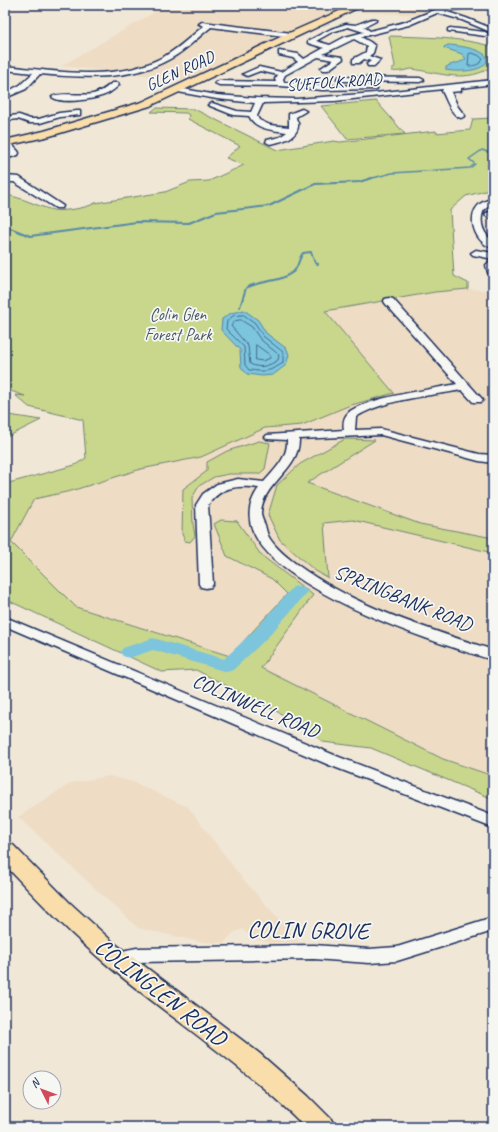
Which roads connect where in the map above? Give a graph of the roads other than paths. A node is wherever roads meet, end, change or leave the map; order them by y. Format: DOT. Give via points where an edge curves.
graph roads {
  1 [pos="360,5"];
  2 [pos="474,5"];
  3 [pos="436,11"];
  4 [pos="374,20"];
  5 [pos="198,23"];
  6 [pos="406,24"];
  7 [pos="476,24"];
  8 [pos="210,25"];
  9 [pos="358,28"];
  10 [pos="413,29"];
  11 [pos="493,31"];
  12 [pos="373,32"];
  13 [pos="485,34"];
  14 [pos="292,35"];
  15 [pos="354,36"];
  16 [pos="330,47"];
  17 [pos="282,53"];
  18 [pos="318,55"];
  19 [pos="305,62"];
  20 [pos="379,66"];
  21 [pos="5,68"];
  22 [pos="325,68"];
  23 [pos="39,70"];
  24 [pos="247,74"];
  25 [pos="282,74"];
  26 [pos="341,79"];
  27 [pos="381,79"];
  28 [pos="420,80"];
  29 [pos="493,82"];
  30 [pos="281,84"];
  31 [pos="111,85"];
  32 [pos="224,85"];
  33 [pos="487,87"];
  34 [pos="178,90"];
  35 [pos="382,91"];
  36 [pos="5,96"];
  37 [pos="90,96"];
  38 [pos="56,97"];
  39 [pos="260,100"];
  40 [pos="212,105"];
  41 [pos="83,108"];
  42 [pos="302,111"];
  43 [pos="253,114"];
  44 [pos="461,116"];
  45 [pos="13,118"];
  46 [pos="90,122"];
  47 [pos="292,131"];
  48 [pos="270,142"];
  49 [pos="5,143"];
  50 [pos="5,157"];
  51 [pos="5,179"];
  52 [pos="58,203"];
  53 [pos="491,211"];
  54 [pos="493,245"];
  55 [pos="476,253"];
  56 [pos="493,256"];
  57 [pos="389,301"];
  58 [pos="464,386"];
  59 [pos="477,400"];
  60 [pos="350,433"];
  61 [pos="293,436"];
  62 [pos="271,437"];
  63 [pos="493,458"];
  64 [pos="266,486"];
  65 [pos="206,584"];
  66 [pos="5,621"];
  67 [pos="493,655"];
  68 [pos="493,822"];
  69 [pos="5,851"];
  70 [pos="493,924"];
  71 [pos="119,962"];
  72 [pos="322,1127"];
  1 -- 14 [label="main road, GLEN ROAD"];
  2 -- 3 [label="street"];
  3 -- 6 [label="street"];
  3 -- 7 [label="street"];
  4 -- 9 [label="street"];
  5 -- 8 [label="street"];
  6 -- 10 [label="street"];
  6 -- 12 [label="street"];
  7 -- 11 [label="street"];
  7 -- 13 [label="street" via="453,30"];
  8 -- 14 [label="street"];
  8 -- 23 [label="street" via="163,60 143,68 98,74"];
  9 -- 12 [label="street"];
  9 -- 16 [label="street" via="348,25 310,42"];
  12 -- 15 [label="street"];
  14 -- 34 [label="main road, GLEN ROAD"];
  15 -- 16 [label="street"];
  15 -- 20 [label="street" via="370,46 369,53 361,60"];
  16 -- 18 [label="street"];
  17 -- 19 [label="street"];
  18 -- 19 [label="street"];
  18 -- 22 [label="street" via="339,59"];
  19 -- 25 [label="street"];
  21 -- 23 [label="street"];
  23 -- 36 [label="street" via="23,87"];
  24 -- 25 [label="street" via="259,69"];
  25 -- 30 [label="street" via="279,79"];
  26 -- 27 [label="street"];
  27 -- 28 [label="street"];
  27 -- 35 [label="street"];
  29 -- 33 [label="street, SUFFOLK ROAD"];
  30 -- 32 [label="street"];
  30 -- 35 [label="street" via="313,88 369,87"];
  31 -- 37 [label="street" via="112,88 106,92"];
  33 -- 35 [label="street, SUFFOLK ROAD"];
  33 -- 44 [label="street" via="446,91 452,108"];
  34 -- 39 [label="street, SUFFOLK ROAD" via="218,97"];
  34 -- 46 [label="main road, GLEN ROAD" via="146,104"];
  35 -- 39 [label="street, SUFFOLK ROAD" via="320,100"];
  37 -- 38 [label="street"];
  37 -- 41 [label="street" via="91,101"];
  39 -- 43 [label="street"];
  40 -- 43 [label="street" via="236,113"];
  41 -- 45 [label="street" via="40,121"];
  41 -- 46 [label="street"];
  42 -- 47 [label="street" via="292,116"];
  43 -- 47 [label="street" via="254,120 259,124"];
  46 -- 49 [label="main road, GLEN ROAD"];
  47 -- 48 [label="street" via="283,139"];
  49 -- 50 [label="street" via="15,153"];
  51 -- 52 [label="street" via="16,179"];
  53 -- 54 [label="street" via="480,210 477,218 482,237"];
  55 -- 56 [label="street"];
  57 -- 58 [label="street"];
  58 -- 59 [label="street"];
  58 -- 60 [label="street" via="368,406 352,415 349,420"];
  60 -- 61 [label="street"];
  60 -- 63 [label="street" via="390,434 479,457"];
  61 -- 62 [label="street"];
  61 -- 64 [label="street, SPRINGBANK ROAD" via="293,455"];
  64 -- 65 [label="street" via="234,483 220,487 207,496 202,505"];
  64 -- 67 [label="street, SPRINGBANK ROAD" via="255,514 259,530 271,549 298,573 322,589 359,606"];
  66 -- 68 [label="street, COLINWELL ROAD" via="334,761"];
  69 -- 71 [label="main road, COLINGLEN ROAD" via="86,933"];
  70 -- 71 [label="street, COLIN GROVE" via="398,954 369,956 307,952 136,955 125,957"];
  71 -- 72 [label="main road, COLINGLEN ROAD" via="265,1072"];
}
